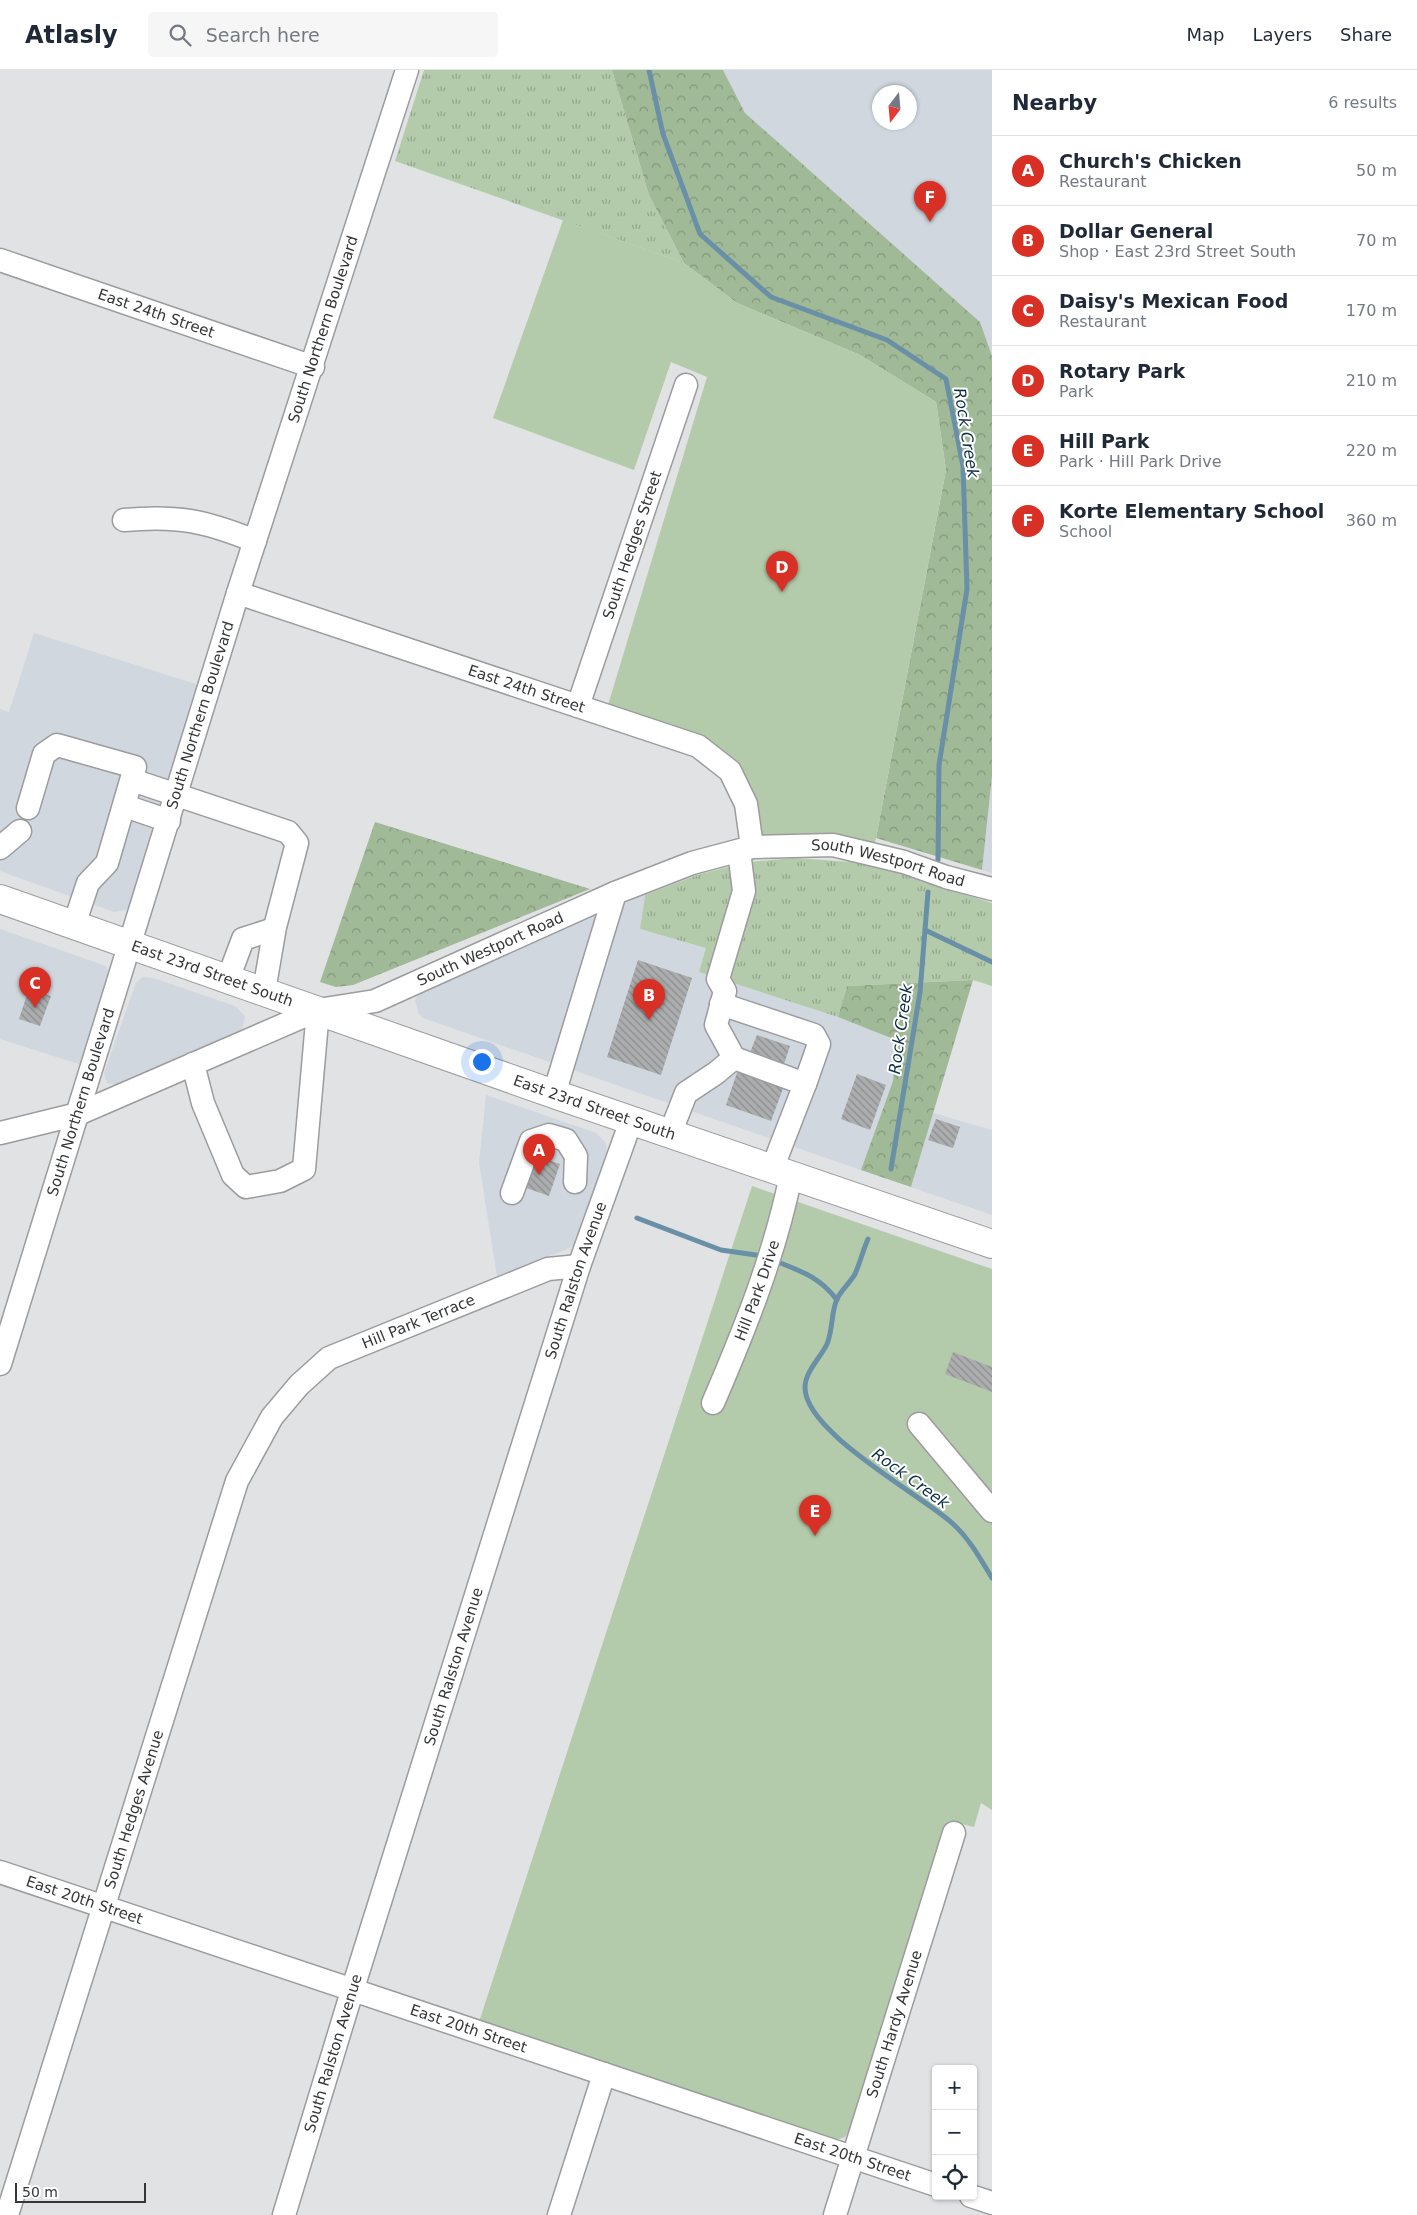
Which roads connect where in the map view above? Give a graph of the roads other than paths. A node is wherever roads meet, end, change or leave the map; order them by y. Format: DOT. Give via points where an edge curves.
graph roads {
  1 [pos="407,70"];
  2 [pos="0,260"];
  3 [pos="313,367"];
  4 [pos="686,385"];
  5 [pos="124,520"];
  6 [pos="255,541"];
  7 [pos="238,593"];
  8 [pos="578,706"];
  9 [pos="132,780"];
  10 [pos="177,794"];
  11 [pos="125,806"];
  12 [pos="28,808"];
  13 [pos="169,820"];
  14 [pos="20,831"];
  15 [pos="0,848"];
  16 [pos="746,849"];
  17 [pos="992,889"];
  18 [pos="615,893"];
  19 [pos="0,899"];
  20 [pos="74,925"];
  21 [pos="274,928"];
  22 [pos="131,945"];
  23 [pos="228,979"];
  24 [pos="264,991"];
  25 [pos="721,1004"];
  26 [pos="318,1010"];
  27 [pos="734,1058"];
  28 [pos="192,1064"];
  29 [pos="805,1084"];
  30 [pos="554,1094"];
  31 [pos="78,1114"];
  32 [pos="631,1121"];
  33 [pos="523,1128"];
  34 [pos="0,1133"];
  35 [pos="670,1134"];
  36 [pos="549,1135"];
  37 [pos="782,1172"];
  38 [pos="575,1182"];
  39 [pos="512,1193"];
  40 [pos="992,1244"];
  41 [pos="579,1266"];
  42 [pos="0,1364"];
  43 [pos="713,1403"];
  44 [pos="278,1410"];
  45 [pos="919,1424"];
  46 [pos="992,1511"];
  47 [pos="954,1833"];
  48 [pos="0,1872"];
  49 [pos="106,1906"];
  50 [pos="353,1988"];
  51 [pos="604,2074"];
  52 [pos="852,2159"];
  53 [pos="932,2184"];
  54 [pos="977,2198"];
  55 [pos="992,2203"];
  56 [pos="7,2215"];
  57 [pos="284,2215"];
  58 [pos="559,2215"];
  59 [pos="835,2215"];
  1 -- 3 [label="street, South Northern Boulevard"];
  2 -- 3 [label="street, East 24th Street"];
  3 -- 6 [label="street, South Northern Boulevard"];
  4 -- 8 [label="street, South Hedges Street"];
  5 -- 6 [label="street" via="156,517 193,520"];
  6 -- 7 [label="street, South Northern Boulevard"];
  7 -- 8 [label="street, East 24th Street"];
  7 -- 10 [label="street, South Northern Boulevard"];
  8 -- 16 [label="street, East 24th Street" via="698,746 730,771 746,804"];
  9 -- 10 [label="street"];
  9 -- 11 [label="street"];
  9 -- 12 [label="street" via="135,767 57,745 44,754"];
  10 -- 13 [label="street, South Northern Boulevard"];
  10 -- 21 [label="street" via="288,832 297,843"];
  11 -- 13 [label="street"];
  11 -- 20 [label="street" via="108,863 88,883"];
  13 -- 22 [label="street, South Northern Boulevard"];
  14 -- 15 [label="street"];
  16 -- 17 [label="street, South Westport Road" via="833,845 904,862"];
  16 -- 18 [label="street, South Westport Road" via="692,863"];
  16 -- 25 [label="street, East 24th Street" via="744,891 718,979 725,991"];
  18 -- 26 [label="street, South Westport Road" via="374,1001"];
  18 -- 30 [label="street"];
  19 -- 20 [label="main road, East 23rd Street South"];
  20 -- 22 [label="main road, East 23rd Street South"];
  21 -- 23 [label="street" via="243,939"];
  21 -- 24 [label="street"];
  22 -- 23 [label="main road, East 23rd Street South"];
  22 -- 31 [label="street, South Northern Boulevard"];
  23 -- 24 [label="main road, East 23rd Street South"];
  24 -- 26 [label="main road, East 23rd Street South"];
  25 -- 27 [label="street, East 24th Street" via="716,1025"];
  25 -- 29 [label="street, Hill Park Drive" via="814,1035 819,1044"];
  26 -- 28 [label="street, South Westport Road"];
  26 -- 28 [label="street" via="304,1169 280,1181 246,1187 233,1175 203,1103"];
  26 -- 30 [label="main road, East 23rd Street South"];
  27 -- 29 [label="street"];
  27 -- 35 [label="street" via="686,1093"];
  28 -- 31 [label="street, South Westport Road"];
  29 -- 37 [label="street, Hill Park Drive"];
  30 -- 32 [label="main road, East 23rd Street South"];
  31 -- 34 [label="street, South Westport Road"];
  31 -- 42 [label="street, South Northern Boulevard"];
  32 -- 35 [label="main road, East 23rd Street South"];
  32 -- 41 [label="street, South Ralston Avenue"];
  33 -- 36 [label="street"];
  35 -- 37 [label="main road, East 23rd Street South"];
  36 -- 38 [label="street" via="566,1140 576,1156"];
  36 -- 39 [label="street" via="531,1141"];
  37 -- 40 [label="main road, East 23rd Street South"];
  37 -- 43 [label="street, Hill Park Drive" via="784,1211 733,1358"];
  41 -- 44 [label="street, Hill Park Terrace" via="548,1269 329,1358"];
  41 -- 50 [label="street, South Ralston Avenue"];
  44 -- 49 [label="street, South Hedges Avenue" via="237,1481"];
  45 -- 46 [label="street"];
  47 -- 52 [label="street, South Hardy Avenue"];
  48 -- 49 [label="street, East 20th Street"];
  49 -- 50 [label="street, East 20th Street"];
  49 -- 56 [label="street, South Hedges Avenue"];
  50 -- 51 [label="street, East 20th Street"];
  50 -- 57 [label="street, South Ralston Avenue"];
  51 -- 52 [label="street, East 20th Street"];
  51 -- 58 [label="street"];
  52 -- 53 [label="street, East 20th Street"];
  52 -- 59 [label="street, South Hardy Avenue"];
  54 -- 55 [label="street"];
}
